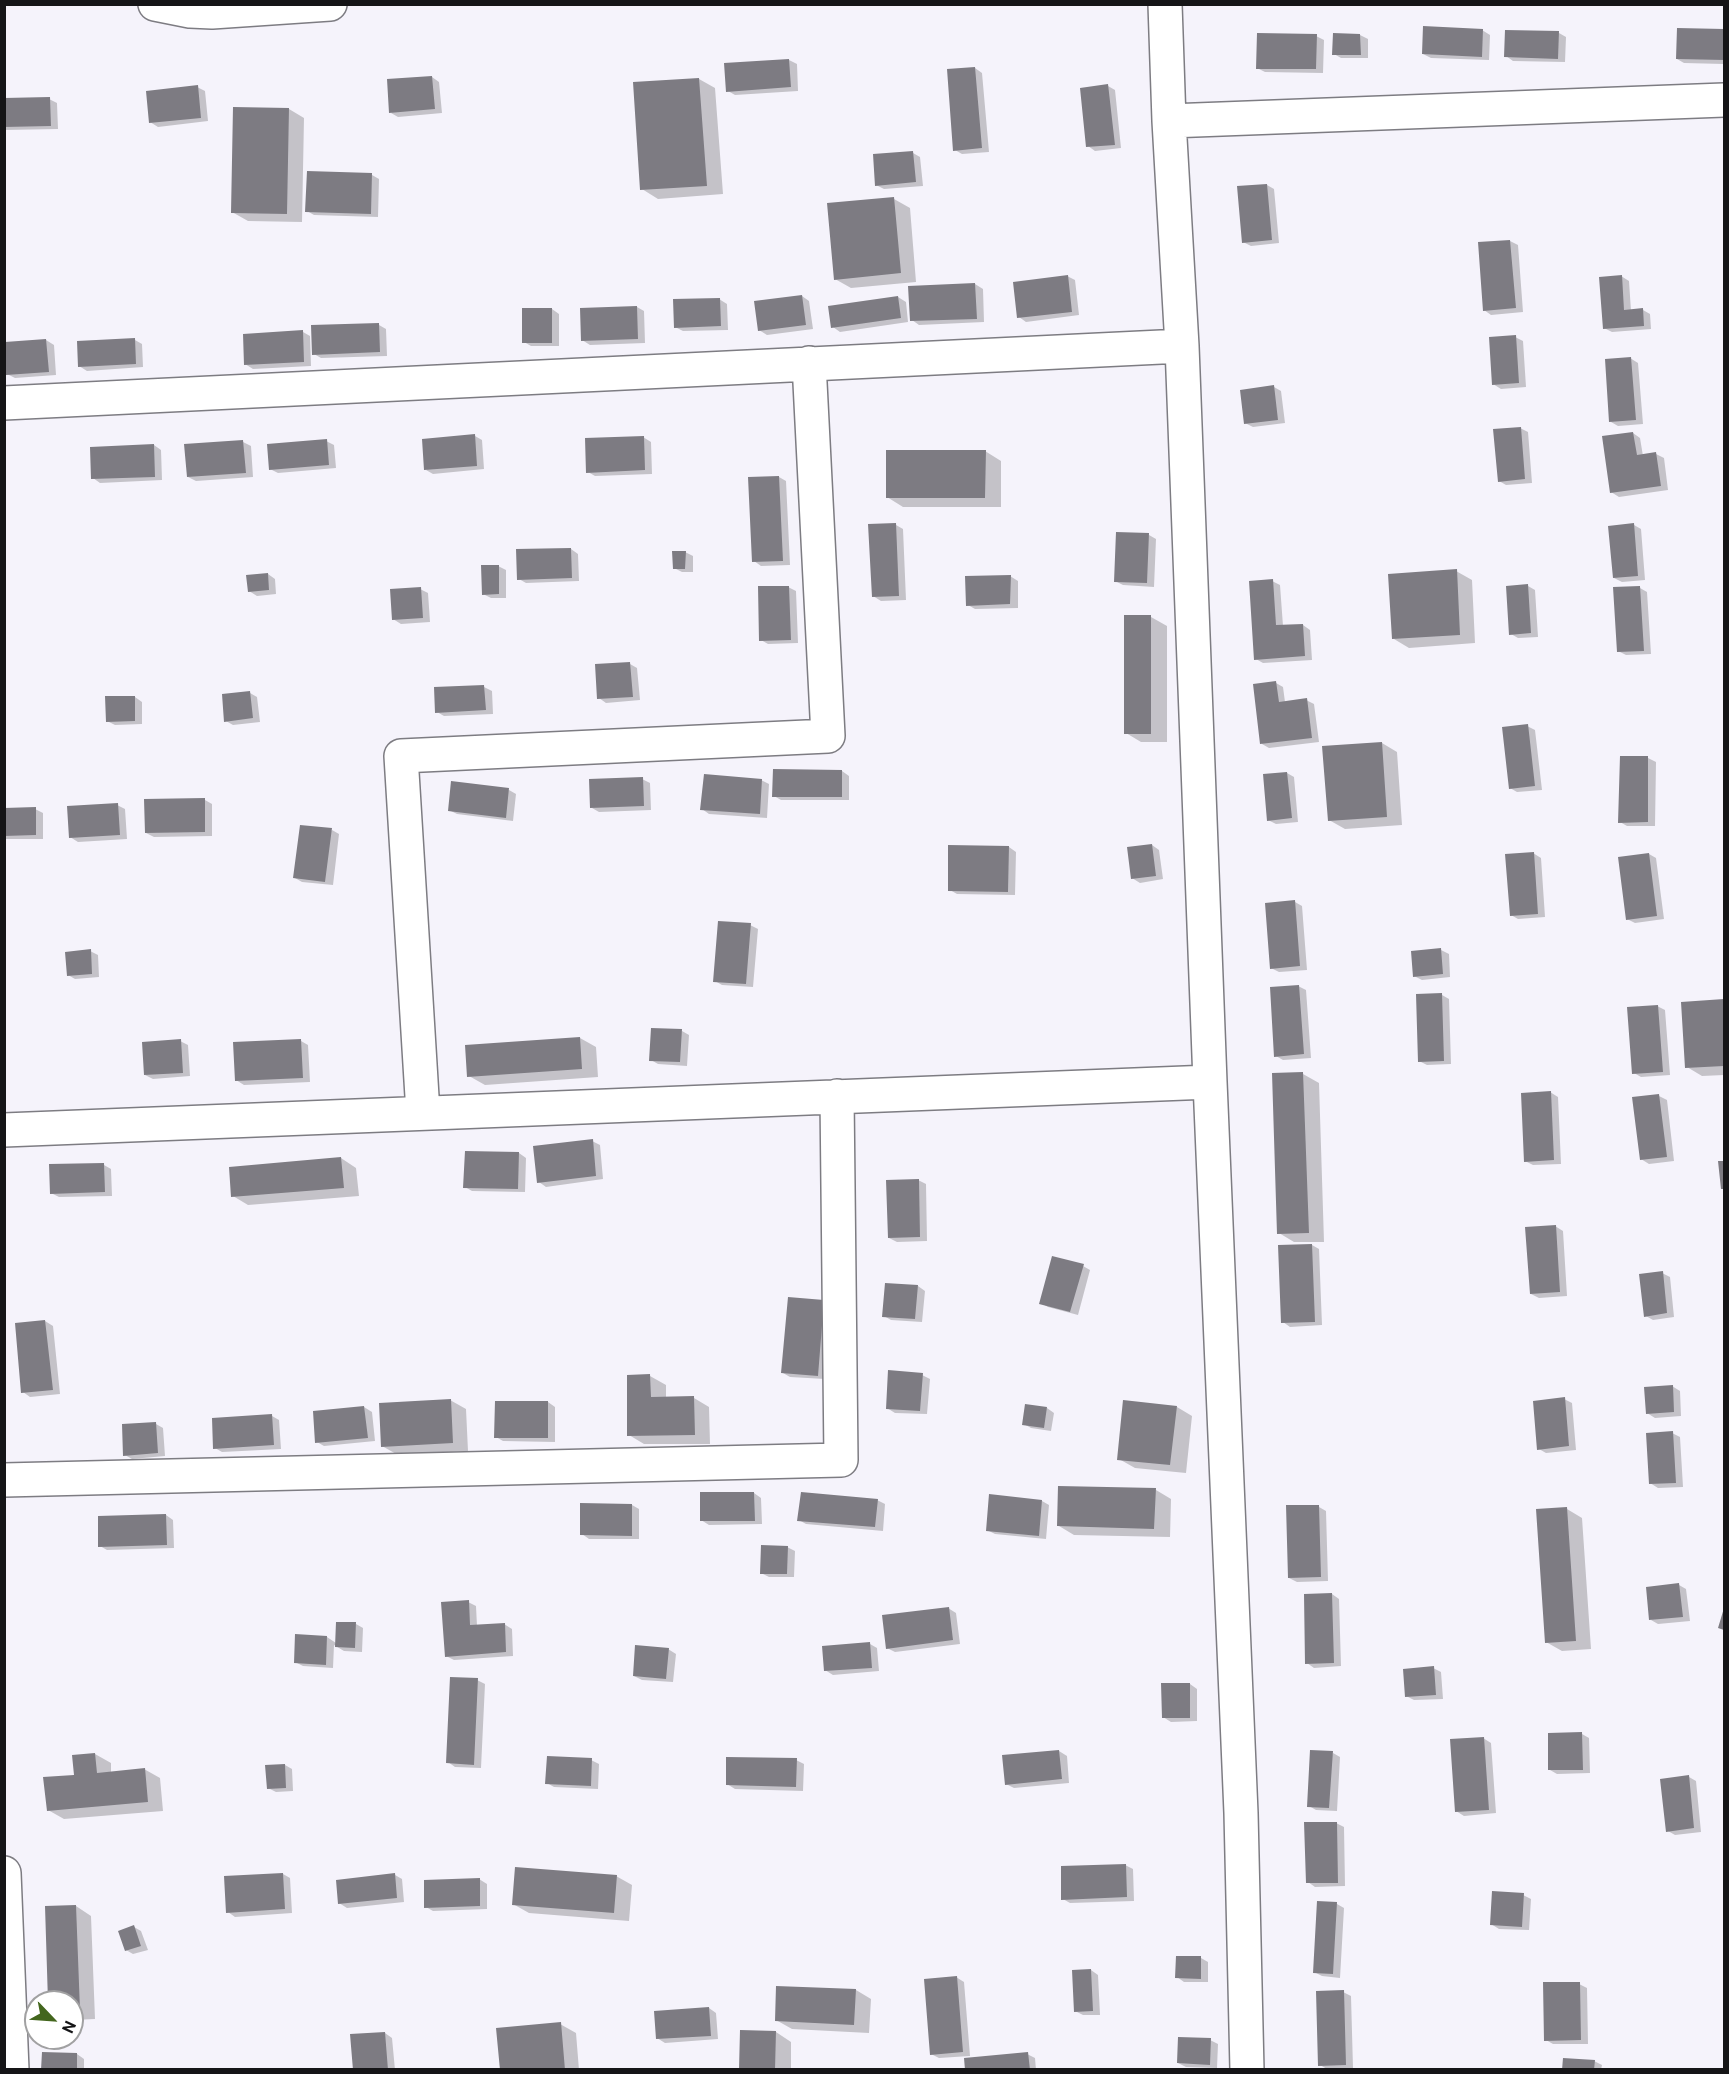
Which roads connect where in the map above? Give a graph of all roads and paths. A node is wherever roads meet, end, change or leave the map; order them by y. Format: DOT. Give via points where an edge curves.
graph roads {
  1 [pos="155,4"];
  2 [pos="330,4"];
  3 [pos="1165,4"];
  4 [pos="1725,100"];
  5 [pos="1169,121"];
  6 [pos="1182,346"];
  7 [pos="809,363"];
  8 [pos="4,403"];
  9 [pos="1210,1082"];
  10 [pos="837,1096"];
  11 [pos="423,1113"];
  12 [pos="4,1130"];
  13 [pos="4,1480"];
  14 [pos="4,1873"];
  15 [pos="12,2070"];
  16 [pos="1247,2070"];
  1 -- 2 [label="street" via="212,12"];
  3 -- 5 [label="street"];
  4 -- 5 [label="street"];
  5 -- 6 [label="street"];
  6 -- 7 [label="street"];
  6 -- 9 [label="street"];
  7 -- 8 [label="street"];
  7 -- 11 [label="street" via="828,736 401,756"];
  9 -- 10 [label="street"];
  9 -- 16 [label="street" via="1241,1813"];
  10 -- 11 [label="street"];
  10 -- 13 [label="street" via="841,1460"];
  11 -- 12 [label="street"];
  14 -- 15 [label="street"];
}
